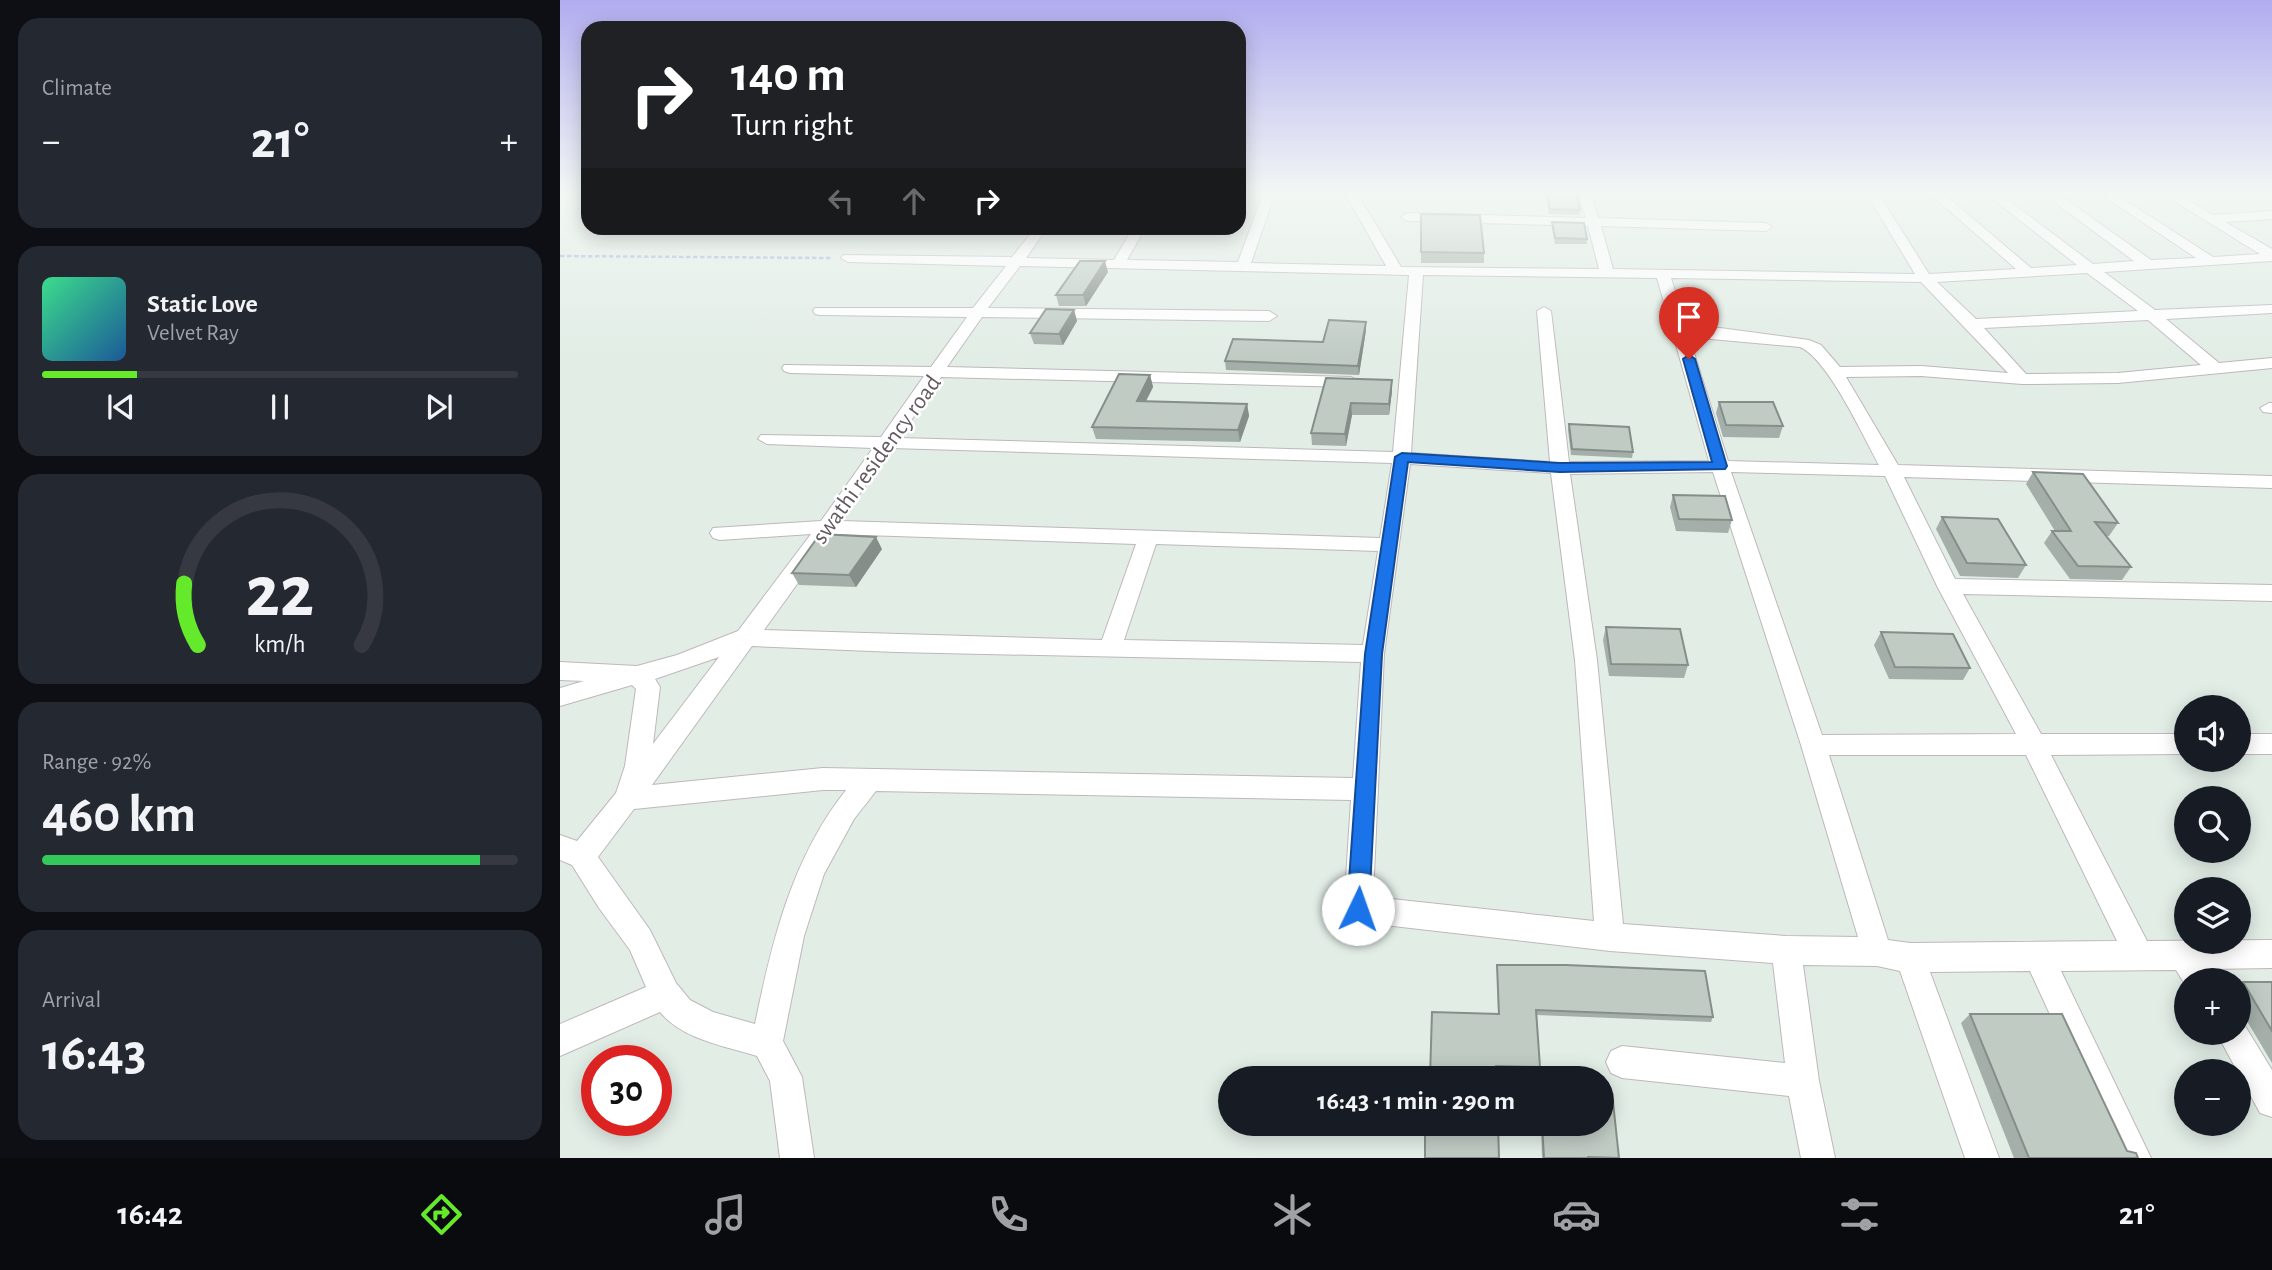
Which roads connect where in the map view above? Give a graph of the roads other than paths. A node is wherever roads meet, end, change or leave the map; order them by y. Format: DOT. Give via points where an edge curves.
graph roads {
  1 [pos="1027,247"];
  2 [pos="1128,247"];
  3 [pos="1250,247"];
  4 [pos="1389,247"];
  5 [pos="1600,247"];
  6 [pos="1906,247"];
  7 [pos="1999,247"];
  8 [pos="2065,247"];
  9 [pos="2123,247"];
  10 [pos="2189,247"];
  11 [pos="2272,256"];
  12 [pos="848,258"];
  13 [pos="2209,260"];
  14 [pos="1016,262"];
  15 [pos="1118,264"];
  16 [pos="2147,264"];
  17 [pos="1243,267"];
  18 [pos="2092,267"];
  19 [pos="1406,271"];
  20 [pos="2028,272"];
  21 [pos="1607,273"];
  22 [pos="1663,274"];
  23 [pos="1925,278"];
  24 [pos="2272,309"];
  25 [pos="820,311"];
  26 [pos="1545,311"];
  27 [pos="977,313"];
  28 [pos="2152,315"];
  29 [pos="1269,316"];
  30 [pos="1972,324"];
  31 [pos="1682,332"];
  32 [pos="2272,363"];
  33 [pos="790,368"];
  34 [pos="2217,370"];
  35 [pos="939,371"];
  36 [pos="1835,372"];
  37 [pos="2022,379"];
  38 [pos="1367,383"];
  39 [pos="767,439"];
  40 [pos="888,442"];
  41 [pos="1402,457"];
  42 [pos="1720,466"];
  43 [pos="1560,468"];
  44 [pos="1892,471"];
  45 [pos="2272,482"];
  46 [pos="827,527"];
  47 [pos="720,533"];
  48 [pos="1149,538"];
  49 [pos="1389,545"];
  50 [pos="1948,586"];
  51 [pos="2272,593"];
  52 [pos="746,637"];
  53 [pos="1110,648"];
  54 [pos="1373,654"];
  55 [pos="560,671"];
  56 [pos="637,675"];
  57 [pos="560,697"];
  58 [pos="2174,744"];
  59 [pos="2251,744"];
  60 [pos="2272,744"];
  61 [pos="1813,745"];
  62 [pos="2034,745"];
  63 [pos="869,780"];
  64 [pos="1364,789"];
  65 [pos="627,799"];
  66 [pos="571,852"];
  67 [pos="1610,937"];
  68 [pos="1786,950"];
  69 [pos="1877,951"];
  70 [pos="2272,954"];
  71 [pos="2139,955"];
  72 [pos="2038,956"];
  73 [pos="1910,958"];
  74 [pos="2192,967"];
  75 [pos="665,994"];
  76 [pos="560,1040"];
  77 [pos="767,1043"];
  78 [pos="2239,1045"];
  79 [pos="1622,1062"];
  80 [pos="1804,1081"];
  81 [pos="2272,1101"];
  82 [pos="797,1158"];
  83 [pos="1818,1158"];
  84 [pos="1982,1158"];
  85 [pos="2134,1158"];
  1 -- 14 [label="street, swathi residency road"];
  2 -- 15 [label="street"];
  3 -- 17 [label="street"];
  4 -- 19 [label="street"];
  5 -- 21 [label="street"];
  6 -- 23 [label="street"];
  7 -- 20 [label="street"];
  8 -- 18 [label="street"];
  9 -- 16 [label="street"];
  10 -- 13 [label="street"];
  11 -- 13 [label="street"];
  12 -- 14 [label="street"];
  13 -- 16 [label="street"];
  14 -- 15 [label="street"];
  14 -- 27 [label="street, swathi residency road"];
  15 -- 17 [label="street"];
  16 -- 18 [label="street"];
  17 -- 19 [label="street"];
  18 -- 20 [label="street"];
  18 -- 28 [label="street"];
  19 -- 21 [label="street"];
  19 -- 41 [label="street"];
  20 -- 23 [label="street"];
  21 -- 22 [label="street"];
  22 -- 23 [label="street"];
  22 -- 31 [label="street"];
  23 -- 30 [label="street"];
  24 -- 28 [label="street"];
  25 -- 27 [label="street"];
  26 -- 43 [label="street"];
  27 -- 29 [label="street"];
  27 -- 35 [label="street, swathi residency road"];
  28 -- 30 [label="street"];
  28 -- 34 [label="street"];
  30 -- 37 [label="street"];
  31 -- 36 [label="street" via="1803,343 1815,348"];
  31 -- 42 [label="street"];
  32 -- 34 [label="street"];
  33 -- 35 [label="street"];
  34 -- 37 [label="street"];
  35 -- 38 [label="street"];
  35 -- 40 [label="street, swathi residency road"];
  36 -- 37 [label="street" via="1921,371"];
  36 -- 44 [label="street"];
  39 -- 40 [label="street"];
  40 -- 41 [label="street"];
  40 -- 46 [label="street, swathi residency road"];
  41 -- 43 [label="street"];
  41 -- 49 [label="street"];
  42 -- 43 [label="street"];
  42 -- 44 [label="street"];
  42 -- 61 [label="street"];
  43 -- 67 [label="street" via="1586,660"];
  44 -- 45 [label="street"];
  44 -- 50 [label="street"];
  46 -- 47 [label="street"];
  46 -- 48 [label="street"];
  46 -- 52 [label="street, swathi residency road"];
  48 -- 49 [label="street"];
  48 -- 53 [label="street"];
  49 -- 54 [label="street"];
  50 -- 51 [label="street"];
  50 -- 62 [label="street"];
  52 -- 53 [label="street"];
  52 -- 56 [label="street"];
  52 -- 65 [label="street, swathi residency road"];
  53 -- 54 [label="street"];
  54 -- 64 [label="street"];
  55 -- 56 [label="street"];
  56 -- 57 [label="street"];
  56 -- 65 [label="street" via="648,687 648,704 638,766"];
  58 -- 62 [label="street"];
  59 -- 60 [label="street"];
  61 -- 62 [label="street"];
  61 -- 69 [label="street"];
  62 -- 71 [label="street"];
  63 -- 64 [label="street"];
  63 -- 65 [label="street" via="823,779"];
  63 -- 77 [label="street" via="842,812 802,891"];
  64 -- 67 [label="street" via="1358,909"];
  65 -- 66 [label="street, swathi residency road"];
  66 -- 75 [label="street" via="640,940"];
  67 -- 68 [label="street"];
  68 -- 69 [label="street"];
  68 -- 80 [label="street"];
  69 -- 73 [label="street"];
  70 -- 74 [label="street"];
  71 -- 72 [label="street"];
  71 -- 74 [label="street"];
  72 -- 73 [label="street"];
  72 -- 85 [label="street"];
  73 -- 84 [label="street"];
  75 -- 76 [label="street"];
  75 -- 77 [label="street" via="679,1011 708,1026"];
  77 -- 82 [label="street" via="786,1077"];
  78 -- 81 [label="street"];
  79 -- 80 [label="street"];
  80 -- 83 [label="street"];
}
